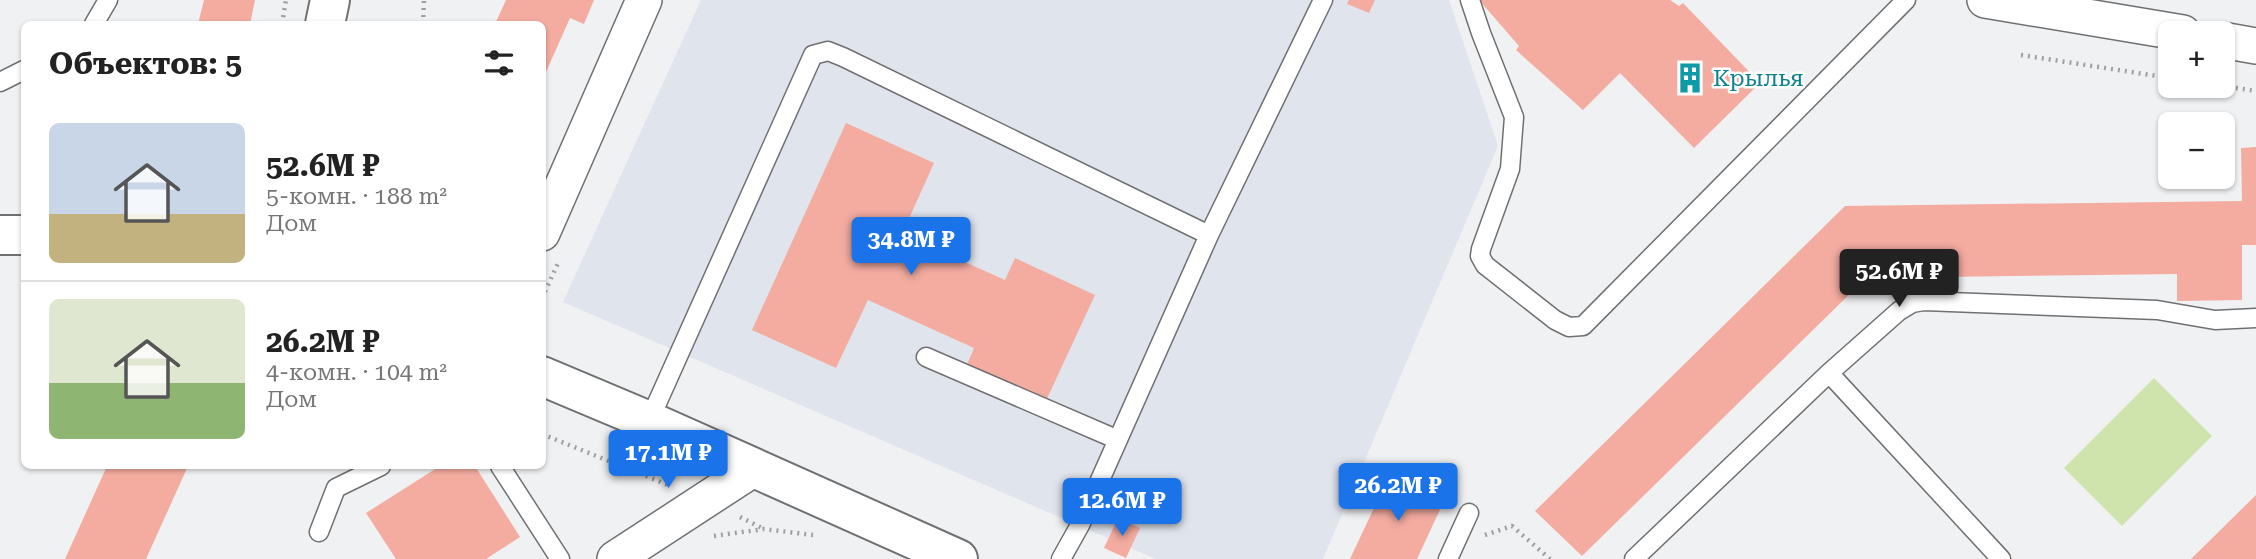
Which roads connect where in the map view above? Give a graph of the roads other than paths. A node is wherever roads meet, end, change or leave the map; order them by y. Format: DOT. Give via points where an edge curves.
graph roads {
  1 [pos="108,0"];
  2 [pos="330,0"];
  3 [pos="337,0"];
  4 [pos="644,0"];
  5 [pos="1323,0"];
  6 [pos="1470,0"];
  7 [pos="1906,0"];
  8 [pos="1985,0"];
  9 [pos="96,21"];
  10 [pos="326,21"];
  11 [pos="335,21"];
  12 [pos="2158,29"];
  13 [pos="2235,42"];
  14 [pos="2256,46"];
  15 [pos="21,73"];
  16 [pos="0,82"];
  17 [pos="546,224"];
  18 [pos="1209,235"];
  19 [pos="2256,318"];
  20 [pos="926,357"];
  21 [pos="1829,373"];
  22 [pos="546,378"];
  23 [pos="649,421"];
  24 [pos="1116,439"];
  25 [pos="374,469"];
  26 [pos="502,469"];
  27 [pos="753,469"];
  28 [pos="1469,513"];
  29 [pos="319,532"];
  30 [pos="1451,552"];
  31 [pos="560,559"];
  32 [pos="615,559"];
  33 [pos="958,559"];
  34 [pos="1061,559"];
  35 [pos="1634,559"];
  36 [pos="2001,559"];
  1 -- 9 [label="lane"];
  2 -- 10 [label="main road"];
  3 -- 11 [label="main road"];
  4 -- 17 [label="street"];
  5 -- 18 [label="lane"];
  6 -- 7 [label="lane" via="1514,117 1510,169 1480,256 1485,265 1569,327 1583,326"];
  8 -- 12 [label="street"];
  13 -- 14 [label="street"];
  15 -- 16 [label="lane"];
  18 -- 23 [label="lane" via="843,57 828,51 813,55"];
  18 -- 24 [label="lane"];
  19 -- 21 [label="lane" via="2215,320 2157,310 1924,301 1899,311"];
  20 -- 24 [label="lane"];
  21 -- 35 [label="lane"];
  21 -- 36 [label="lane"];
  22 -- 23 [label="main road"];
  23 -- 27 [label="main road"];
  24 -- 34 [label="lane"];
  25 -- 29 [label="lane" via="336,488"];
  26 -- 31 [label="lane"];
  27 -- 32 [label="street"];
  27 -- 33 [label="main road"];
  28 -- 30 [label="lane"];
}
